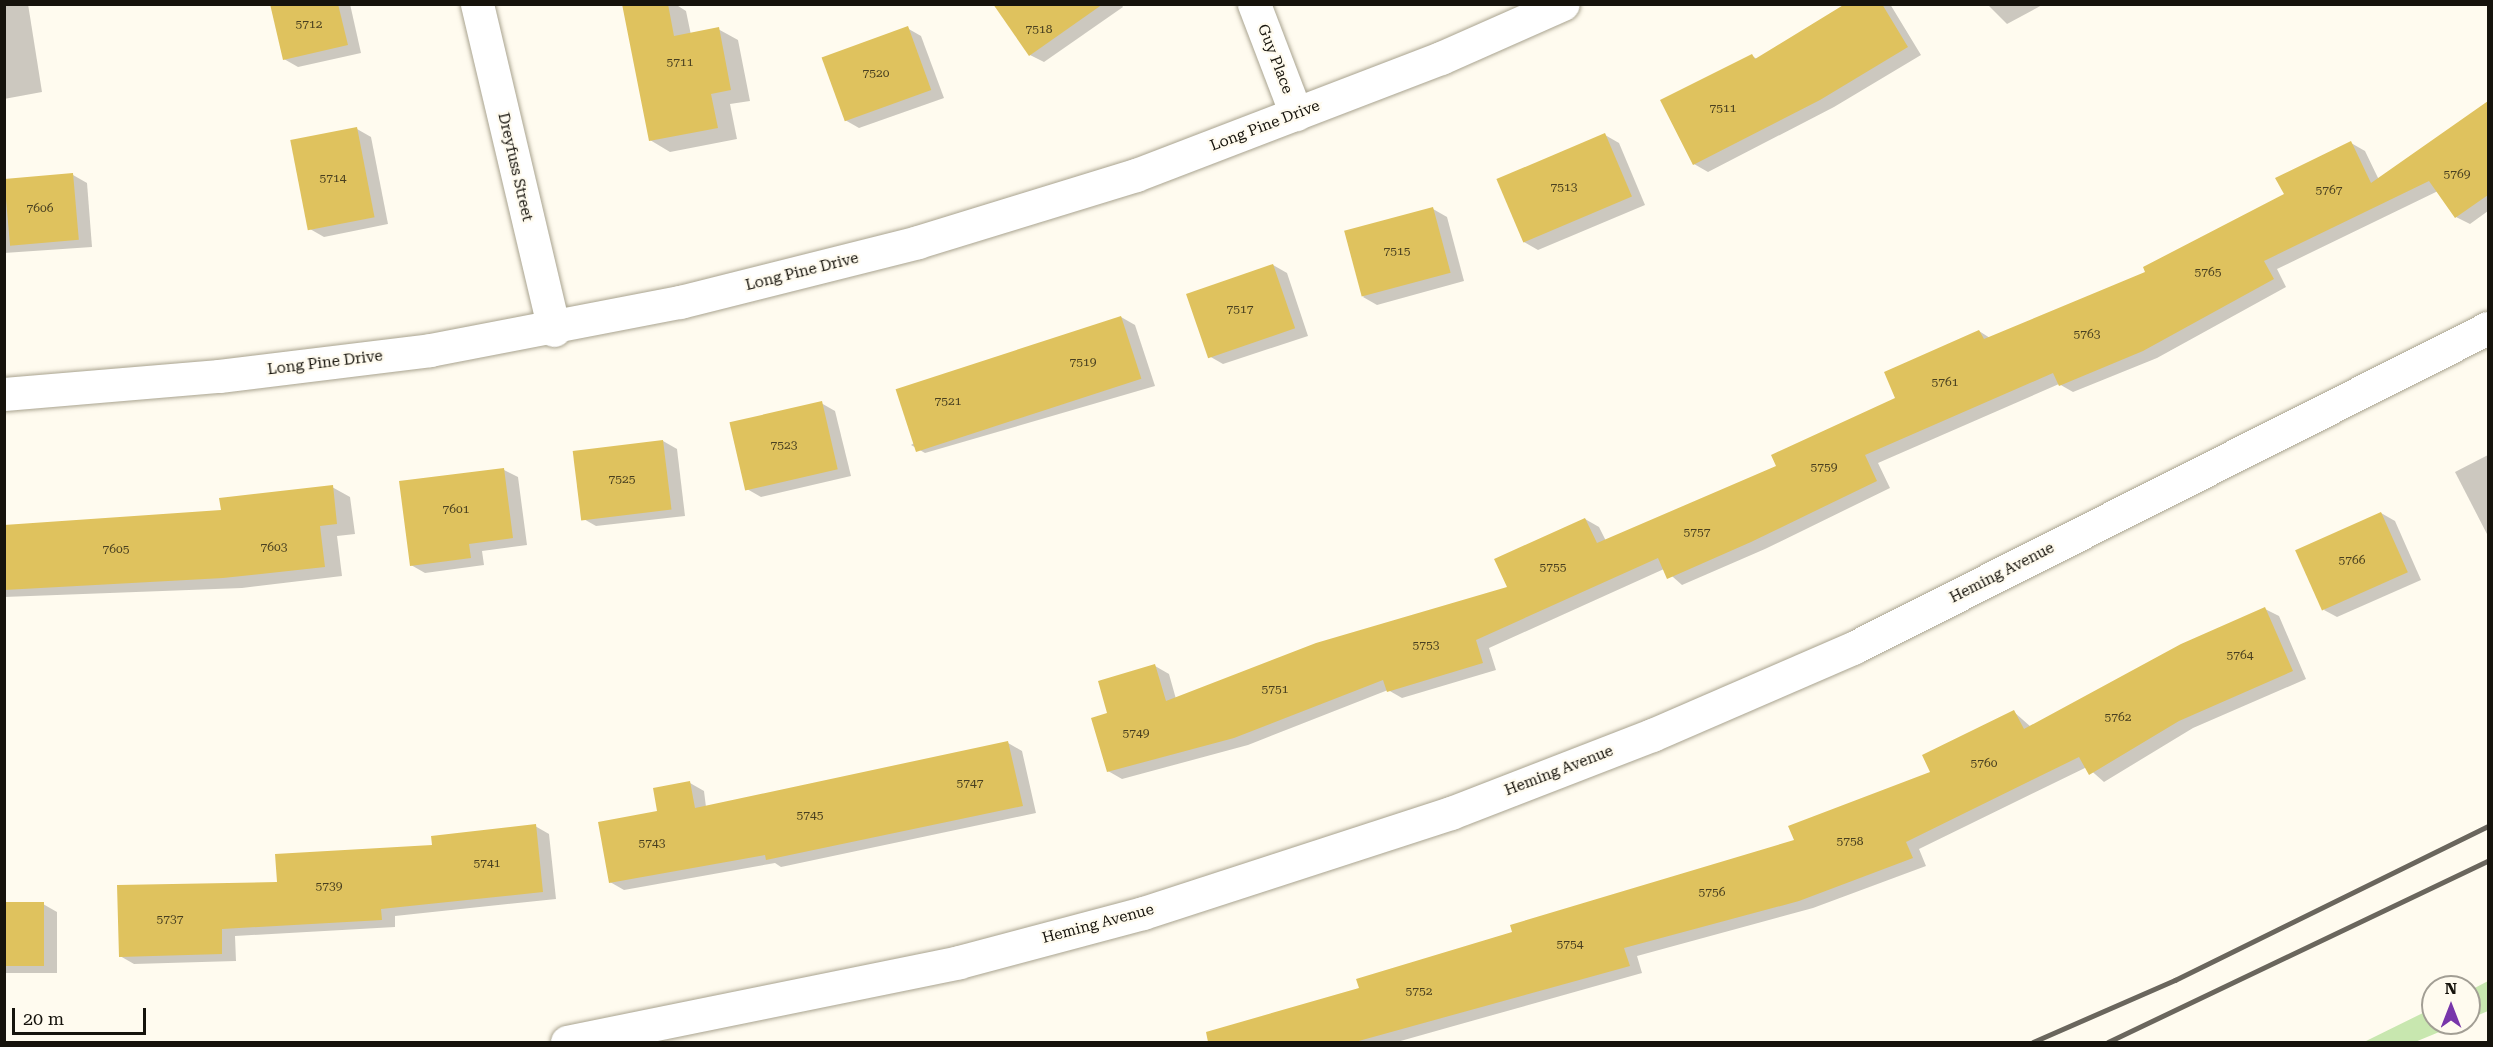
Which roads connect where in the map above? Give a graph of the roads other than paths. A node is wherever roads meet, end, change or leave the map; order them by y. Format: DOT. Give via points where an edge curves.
graph roads {
  1 [pos="477,4"];
  2 [pos="1254,4"];
  3 [pos="1563,4"];
  4 [pos="1296,114"];
  5 [pos="2488,328"];
  6 [pos="554,330"];
  7 [pos="4,394"];
  8 [pos="567,1042"];
  1 -- 6 [label="street, Dreyfuss Street"];
  2 -- 4 [label="street, Guy Place"];
  3 -- 4 [label="street, Long Pine Drive"];
  4 -- 6 [label="street, Long Pine Drive" via="1136,175 918,242"];
  5 -- 8 [label="street, Heming Avenue" via="1853,648 1652,735 1450,813 1143,913 959,962"];
  6 -- 7 [label="street, Long Pine Drive" via="219,376"];
}
